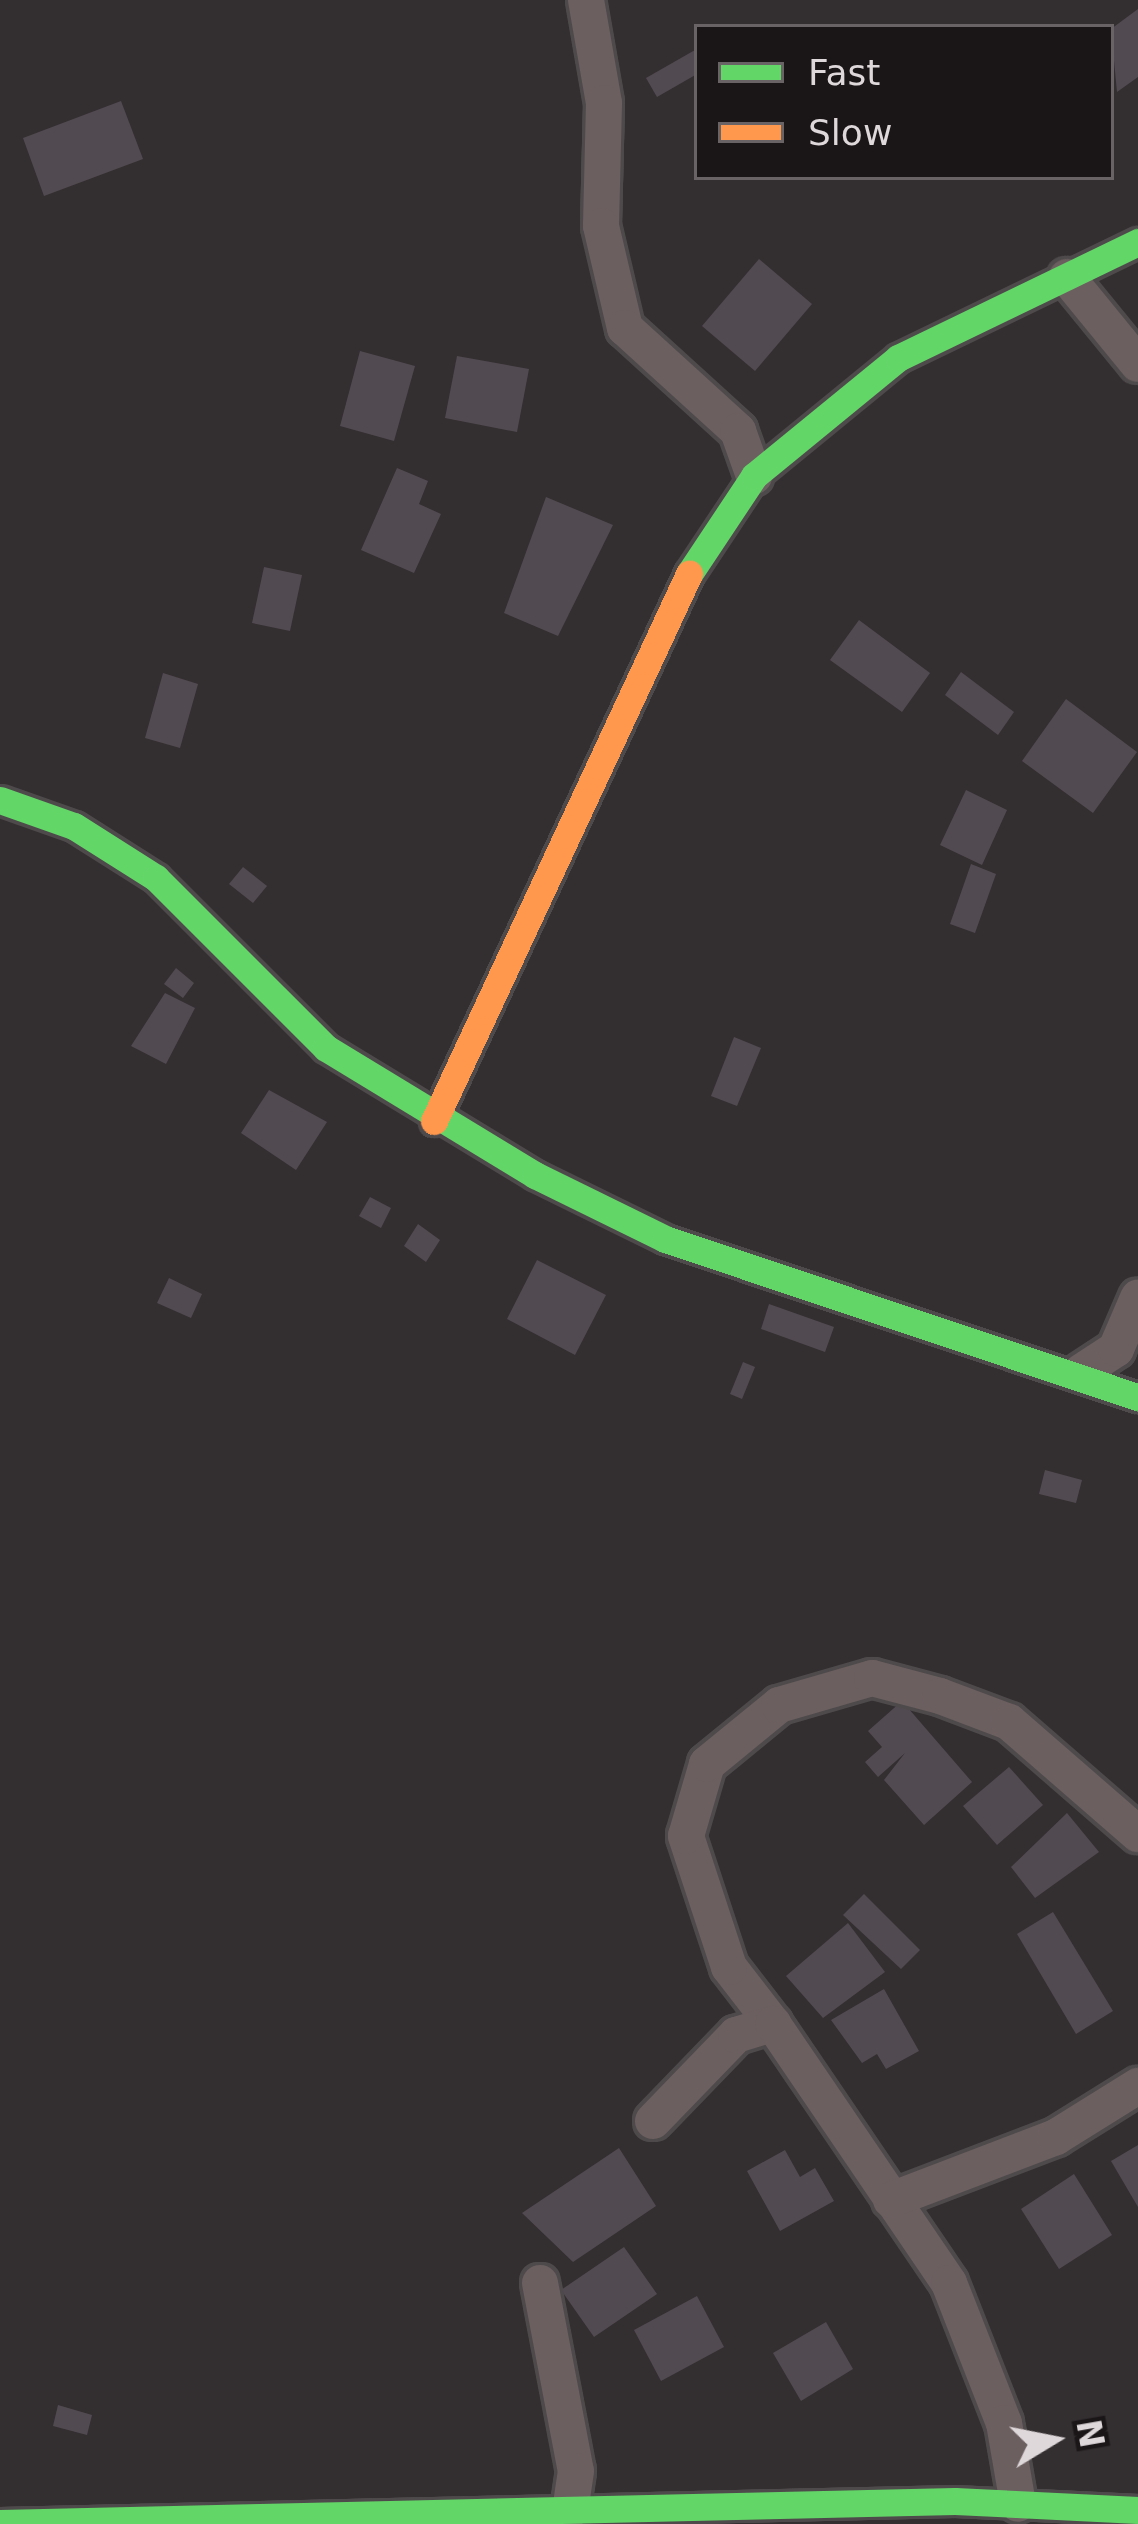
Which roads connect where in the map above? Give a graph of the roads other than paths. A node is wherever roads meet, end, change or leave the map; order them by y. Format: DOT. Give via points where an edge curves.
graph roads {
  1 [pos="586,0"];
  2 [pos="1138,242"];
  3 [pos="1067,277"];
  4 [pos="1138,364"];
  5 [pos="754,476"];
  6 [pos="0,800"];
  7 [pos="434,1121"];
  8 [pos="1138,1298"];
  9 [pos="1081,1372"];
  10 [pos="1138,1397"];
  11 [pos="1138,1834"];
  12 [pos="772,2024"];
  13 [pos="1138,2086"];
  14 [pos="653,2121"];
  15 [pos="891,2200"];
  16 [pos="540,2283"];
  17 [pos="1018,2504"];
  18 [pos="570,2510"];
  19 [pos="1138,2510"];
  20 [pos="0,2523"];
  1 -- 5 [label="street" via="604,104 601,226 625,328 738,431"];
  2 -- 3 [label="street"];
  3 -- 4 [label="street"];
  3 -- 5 [label="street" via="898,358"];
  5 -- 7 [label="street" via="683,582"];
  6 -- 7 [label="street" via="74,826 156,878 326,1048"];
  7 -- 9 [label="street" via="665,1239"];
  8 -- 9 [label="street" via="1116,1349"];
  9 -- 10 [label="street"];
  11 -- 12 [label="street" via="1009,1722 940,1696 872,1678 779,1705 707,1763 686,1836 729,1967"];
  12 -- 14 [label="street" via="736,2035"];
  12 -- 15 [label="street"];
  13 -- 15 [label="street" via="1056,2137"];
  15 -- 17 [label="street" via="950,2282 1004,2423"];
  16 -- 18 [label="street" via="576,2471"];
  17 -- 18 [label="street"];
  17 -- 19 [label="street"];
  18 -- 20 [label="street"];
}
